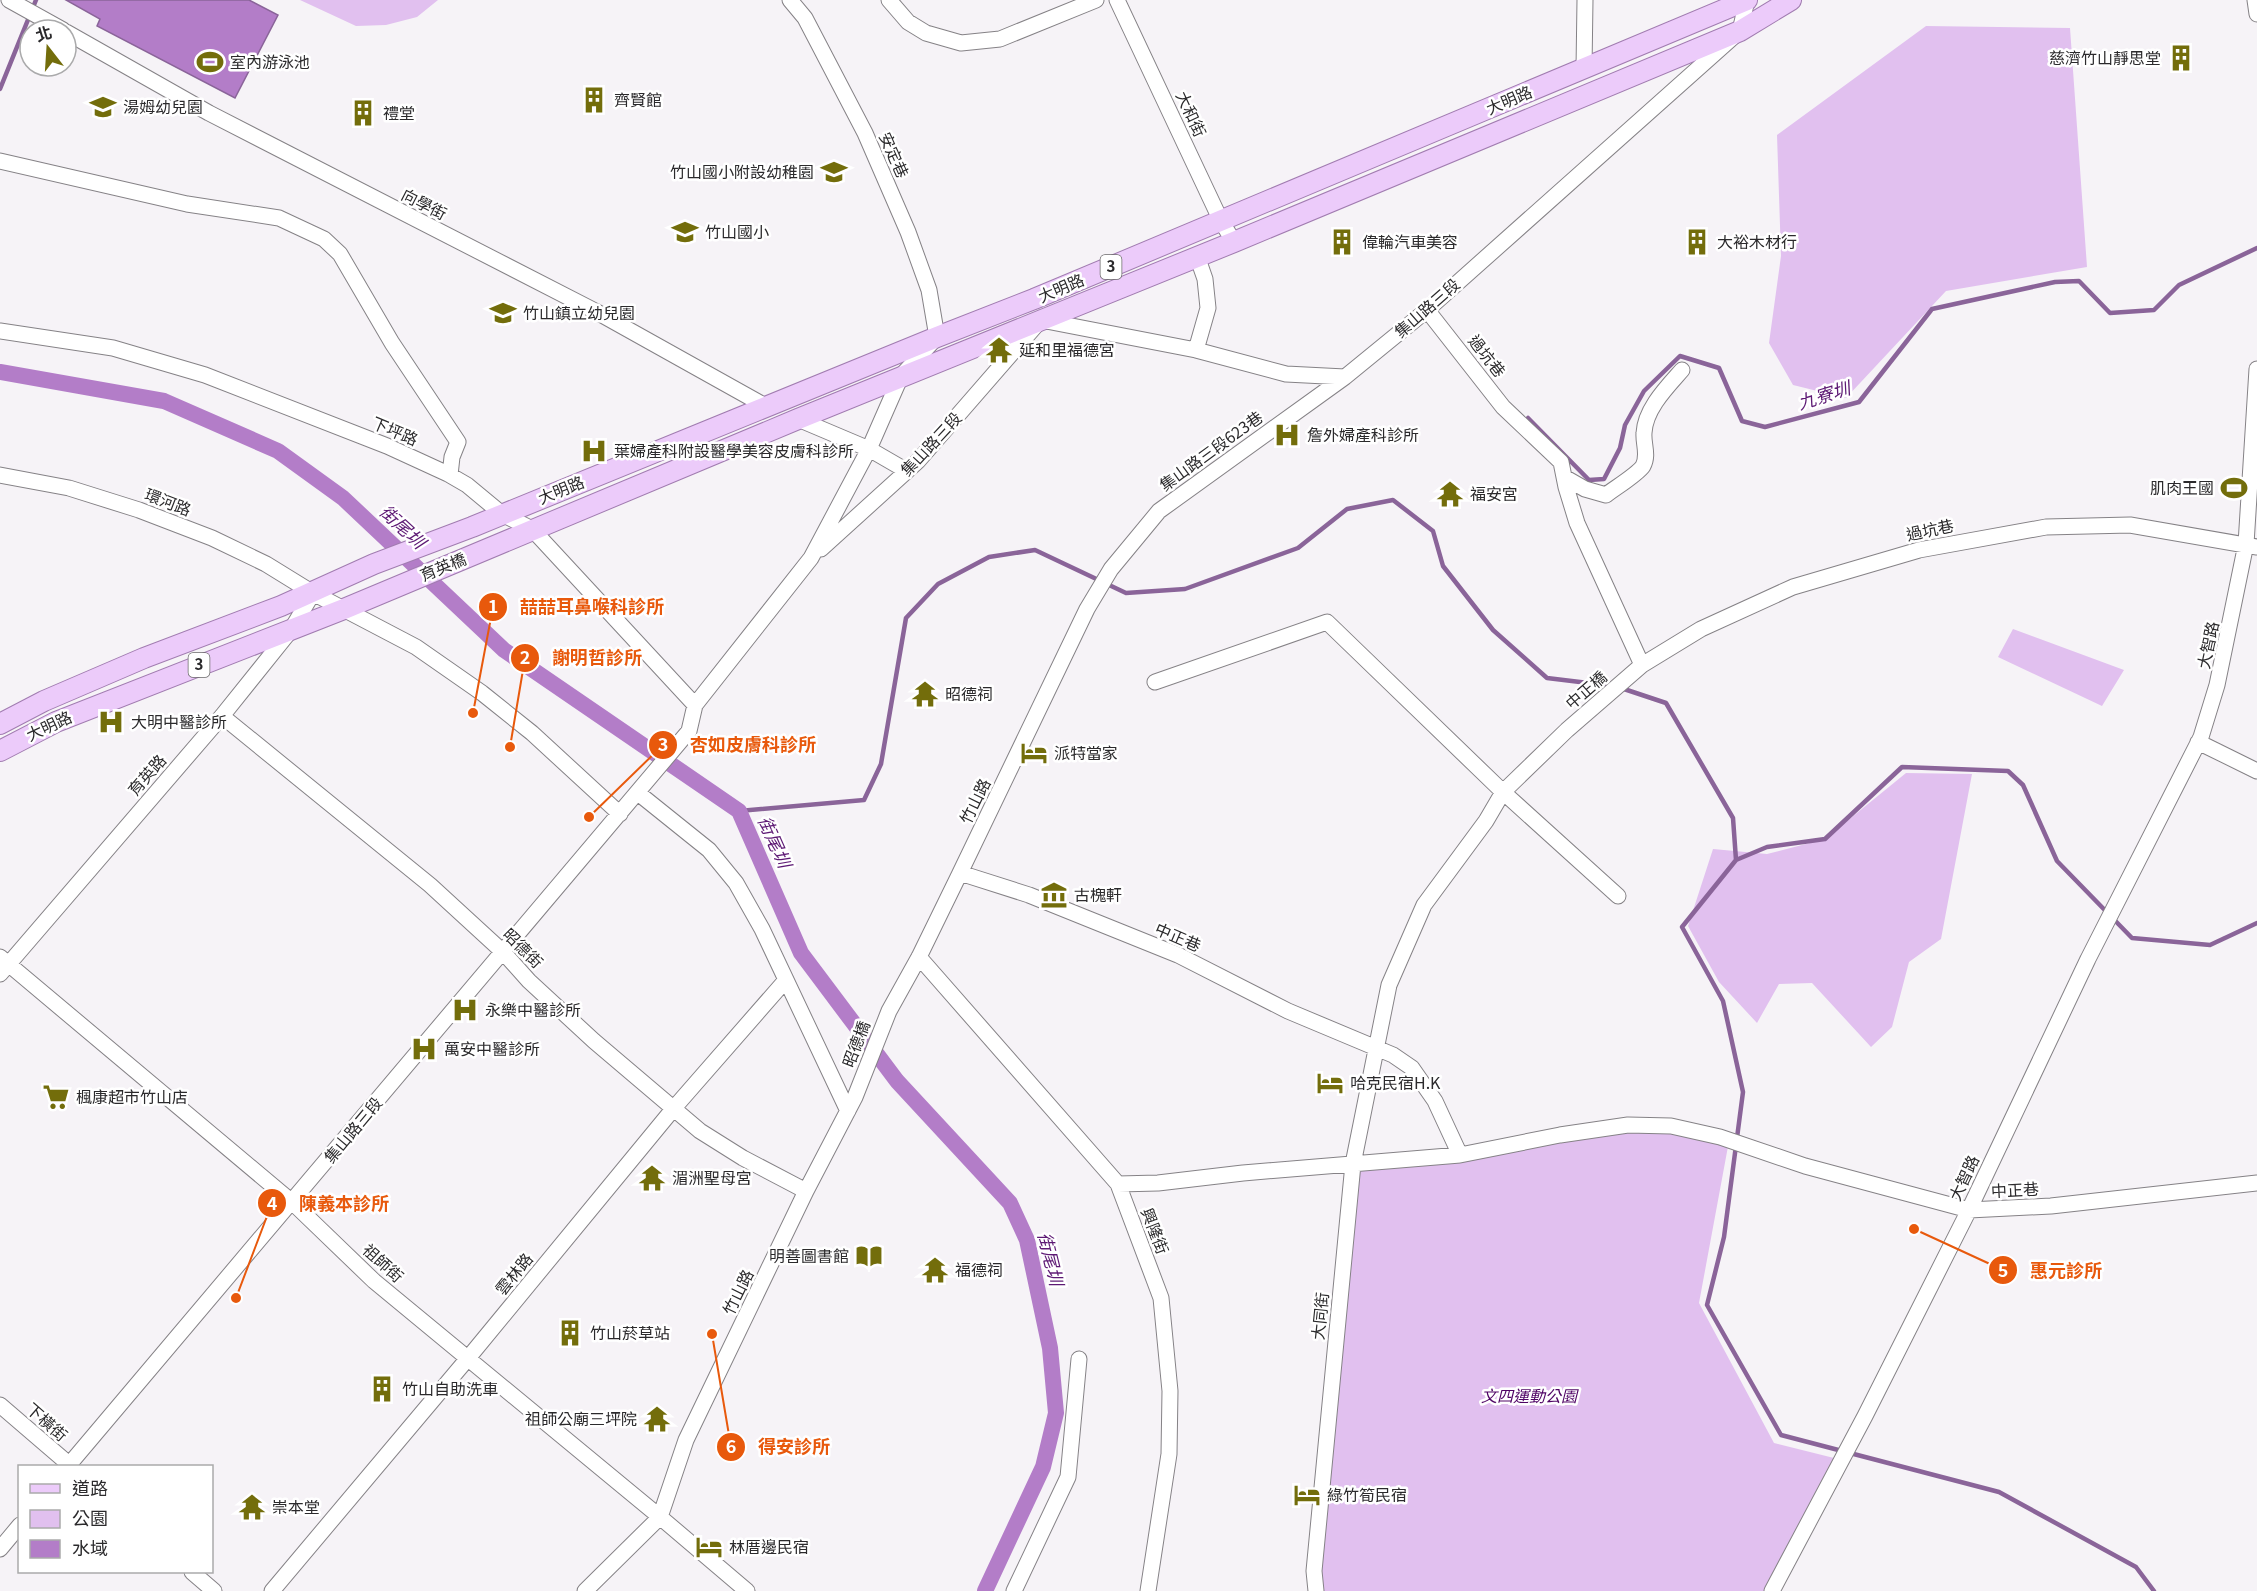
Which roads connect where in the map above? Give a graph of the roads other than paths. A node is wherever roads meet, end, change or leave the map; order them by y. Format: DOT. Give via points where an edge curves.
graph roads {
  1 [pos="790,0"];
  2 [pos="889,0"];
  3 [pos="1096,0"];
  4 [pos="1117,0"];
  5 [pos="1585,0"];
  6 [pos="1747,0"];
  7 [pos="1791,0"];
  8 [pos="2255,0"];
  9 [pos="17,2"];
  10 [pos="2257,14"];
  11 [pos="42,18"];
  12 [pos="1740,31"];
  13 [pos="78,39"];
  14 [pos="1584,69"];
  15 [pos="0,160"];
  16 [pos="1221,221"];
  17 [pos="1234,242"];
  18 [pos="1197,256"];
  19 [pos="1034,299"];
  20 [pos="1427,310"];
  21 [pos="1041,320"];
  22 [pos="0,331"];
  23 [pos="937,337"];
  24 [pos="1196,350"];
  25 [pos="2257,369"];
  26 [pos="1682,370"];
  27 [pos="902,376"];
  28 [pos="1345,377"];
  29 [pos="767,407"];
  30 [pos="798,419"];
  31 [pos="869,449"];
  32 [pos="907,471"];
  33 [pos="0,475"];
  34 [pos="450,475"];
  35 [pos="1564,477"];
  36 [pos="502,514"];
  37 [pos="472,527"];
  38 [pos="532,529"];
  39 [pos="2252,545"];
  40 [pos="485,550"];
  41 [pos="812,558"];
  42 [pos="374,564"];
  43 [pos="400,584"];
  44 [pos="313,592"];
  45 [pos="1090,604"];
  46 [pos="344,609"];
  47 [pos="291,630"];
  48 [pos="1642,665"];
  49 [pos="1629,676"];
  50 [pos="1155,682"];
  51 [pos="695,705"];
  52 [pos="222,716"];
  53 [pos="0,724"];
  54 [pos="2198,742"];
  55 [pos="0,751"];
  56 [pos="2257,771"];
  57 [pos="1503,792"];
  58 [pos="638,793"];
  59 [pos="620,814"];
  60 [pos="960,873"];
  61 [pos="1618,896"];
  62 [pos="503,952"];
  63 [pos="919,957"];
  64 [pos="3,965"];
  65 [pos="785,981"];
  66 [pos="889,1011"];
  67 [pos="1376,1047"];
  68 [pos="858,1090"];
  69 [pos="674,1108"];
  70 [pos="848,1112"];
  71 [pos="1460,1155"];
  72 [pos="1353,1164"];
  73 [pos="2257,1183"];
  74 [pos="1118,1184"];
  75 [pos="806,1191"];
  76 [pos="292,1202"];
  77 [pos="1969,1210"];
  78 [pos="469,1358"];
  79 [pos="1079,1359"];
  80 [pos="0,1405"];
  81 [pos="68,1465"];
  82 [pos="70,1465"];
  83 [pos="660,1517"];
  84 [pos="18,1528"];
  85 [pos="0,1549"];
  86 [pos="193,1573"];
  87 [pos="214,1591"];
  88 [pos="272,1591"];
  89 [pos="585,1591"];
  90 [pos="747,1591"];
  91 [pos="1014,1591"];
  92 [pos="1148,1591"];
  93 [pos="1316,1591"];
  94 [pos="1772,1591"];
  1 -- 23 [label="street, 安定巷" via="806,18 865,133 929,290"];
  2 -- 3 [label="street" via="908,22 926,33 962,43 1000,39"];
  4 -- 16 [label="street, 大和街"];
  5 -- 14 [label="street"];
  6 -- 12 [label="street"];
  6 -- 14 [label="main road, 大明路 / 3"];
  7 -- 12 [label="main road, 集山路三段 / 3"];
  8 -- 10 [label="street"];
  9 -- 11 [label="street, 向學街"];
  12 -- 17 [label="main road, 大明路 / 3"];
  12 -- 20 [label="street, 集山路三段"];
  13 -- 29 [label="street, 向學街" via="209,113 595,311"];
  14 -- 16 [label="main road, 大明路 / 3"];
  15 -- 34 [label="street" via="187,204 279,218 324,240 340,254 392,343 458,442"];
  16 -- 17 [label="street, 大和街"];
  16 -- 19 [label="main road, 大明路 / 3"];
  17 -- 18 [label="main road, 大明路 / 3"];
  18 -- 21 [label="main road, 大明路 / 3"];
  18 -- 24 [label="street" via="1205,279 1208,308"];
  19 -- 21 [label="street"];
  19 -- 23 [label="main road, 大明路 / 3"];
  20 -- 28 [label="street, 集山路三段"];
  20 -- 35 [label="street, 過坑巷" via="1503,407 1561,462"];
  21 -- 24 [label="street"];
  21 -- 27 [label="main road, 大明路 / 3"];
  21 -- 32 [label="street, 集山路三段"];
  22 -- 34 [label="street, 下坪路" via="113,348 205,375 387,446"];
  23 -- 27 [label="street, 集山路三段"];
  23 -- 29 [label="main road, 大明路 / 3"];
  24 -- 28 [label="street" via="1286,374"];
  25 -- 39 [label="street, 大智路"];
  26 -- 35 [label="street" via="1662,393 1647,420 1642,467 1606,495"];
  27 -- 30 [label="main road, 大明路 / 3"];
  27 -- 31 [label="street, 集山路三段"];
  28 -- 45 [label="street, 集山路三段623巷" via="1159,511 1111,569"];
  29 -- 36 [label="main road, 大明路 / 3"];
  30 -- 31 [label="street"];
  30 -- 38 [label="main road, 大明路 / 3"];
  31 -- 32 [label="street"];
  31 -- 41 [label="street, 集山路三段"];
  32 -- 41 [label="street, 集山路三段"];
  33 -- 44 [label="street, 環河路" via="69,488 139,510 212,538"];
  34 -- 36 [label="street, 下坪路"];
  35 -- 48 [label="street, 過坑巷" via="1577,522"];
  36 -- 37 [label="main road, 大明路 / 3"];
  36 -- 38 [label="street, 下坪路"];
  37 -- 42 [label="main road, 育英橋 / 3"];
  38 -- 40 [label="main road, 大明路 / 3"];
  38 -- 51 [label="street, 下坪路"];
  39 -- 48 [label="street, 過坑巷" via="2130,525 2046,527 1929,548 1793,587 1701,629"];
  39 -- 54 [label="street, 大智路" via="2217,685"];
  40 -- 43 [label="main road, 育英橋 / 3"];
  41 -- 51 [label="street, 集山路三段"];
  42 -- 44 [label="main road, 大明路 / 3"];
  43 -- 46 [label="main road, 大明路 / 3"];
  44 -- 46 [label="street, 環河路"];
  44 -- 47 [label="street, 育英路"];
  44 -- 53 [label="main road, 大明路 / 3" via="144,658"];
  45 -- 60 [label="street, 竹山路"];
  46 -- 47 [label="main road, 大明路 / 3"];
  46 -- 59 [label="street, 環河路" via="416,647 482,693"];
  47 -- 52 [label="street, 育英路"];
  47 -- 55 [label="main road, 大明路 / 3" via="56,722"];
  48 -- 49 [label="street, 過坑巷"];
  49 -- 57 [label="street, 中正橋"];
  50 -- 57 [label="street" via="1327,622"];
  51 -- 58 [label="street, 集山路三段" via="688,731"];
  52 -- 62 [label="street, 昭德街" via="422,878"];
  52 -- 64 [label="street, 育英路"];
  54 -- 56 [label="street"];
  54 -- 77 [label="street, 大智路" via="2104,927"];
  57 -- 61 [label="street"];
  57 -- 67 [label="street" via="1424,905 1389,986"];
  58 -- 59 [label="street, 集山路三段"];
  58 -- 65 [label="street" via="709,850 736,883"];
  59 -- 62 [label="street, 集山路三段"];
  60 -- 63 [label="street, 竹山路"];
  60 -- 67 [label="street, 中正巷" via="1029,895 1178,955 1288,1011"];
  62 -- 69 [label="street, 昭德街" via="594,1041"];
  62 -- 76 [label="street, 集山路三段"];
  63 -- 66 [label="street, 竹山路"];
  63 -- 74 [label="street, 興隆街"];
  64 -- 76 [label="street, 祖師街"];
  65 -- 69 [label="street, 雲林路"];
  65 -- 70 [label="street"];
  66 -- 68 [label="street, 昭德橋"];
  67 -- 71 [label="street, 中正巷" via="1412,1068 1436,1101"];
  67 -- 72 [label="street, 大同街"];
  68 -- 70 [label="street, 竹山路"];
  69 -- 75 [label="street, 昭德街" via="700,1131 742,1158"];
  69 -- 78 [label="street, 雲林路"];
  70 -- 75 [label="street, 竹山路"];
  71 -- 72 [label="street"];
  71 -- 77 [label="street, 中正巷" via="1628,1125 1671,1126"];
  72 -- 74 [label="street"];
  72 -- 93 [label="street, 大同街" via="1314,1571"];
  73 -- 77 [label="street, 中正巷" via="2051,1206"];
  74 -- 92 [label="street, 興隆街" via="1161,1298 1170,1391 1169,1454"];
  75 -- 83 [label="street, 竹山路" via="686,1440"];
  76 -- 78 [label="street, 祖師街" via="374,1281"];
  76 -- 82 [label="street, 集山路三段"];
  77 -- 94 [label="street, 大智路"];
  78 -- 83 [label="street, 祖師街"];
  78 -- 88 [label="street, 雲林路"];
  79 -- 91 [label="street" via="1068,1477"];
  80 -- 81 [label="street, 下橫街"];
  83 -- 89 [label="street, 竹山路"];
  83 -- 90 [label="street, 祖師街"];
  84 -- 85 [label="street"];
  86 -- 87 [label="street"];
}
